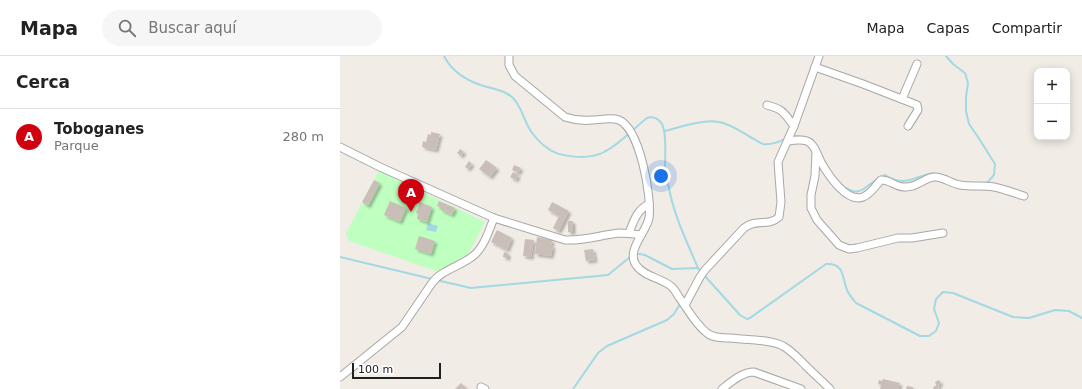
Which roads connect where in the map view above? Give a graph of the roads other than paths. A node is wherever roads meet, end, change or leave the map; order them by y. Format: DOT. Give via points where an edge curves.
graph roads {
  1 [pos="509,56"];
  2 [pos="820,56"];
  3 [pos="917,64"];
  4 [pos="815,67"];
  5 [pos="902,99"];
  6 [pos="767,105"];
  7 [pos="794,126"];
  8 [pos="908,126"];
  9 [pos="788,141"];
  10 [pos="340,146"];
  11 [pos="816,153"];
  12 [pos="1024,196"];
  13 [pos="650,204"];
  14 [pos="494,218"];
  15 [pos="629,233"];
  16 [pos="943,233"];
  17 [pos="641,234"];
  18 [pos="685,305"];
  19 [pos="340,377"];
  20 [pos="778,385"];
  21 [pos="722,389"];
  22 [pos="801,389"];
  23 [pos="830,389"];
  1 -- 13 [label="street" via="515,76 565,117 589,121 619,120 626,126 642,160"];
  2 -- 4 [label="street"];
  3 -- 5 [label="street"];
  4 -- 5 [label="street"];
  4 -- 7 [label="street"];
  5 -- 8 [label="street" via="917,105 918,108"];
  6 -- 7 [label="street" via="784,112"];
  7 -- 9 [label="street"];
  9 -- 11 [label="street" via="808,142"];
  9 -- 18 [label="street" via="778,162 781,202 779,217 766,223 755,222 748,225 705,270"];
  10 -- 14 [label="street" via="380,167"];
  11 -- 12 [label="street" via="835,183 855,198 870,193 881,180 902,188 910,188 936,176 960,185 993,186"];
  11 -- 16 [label="street" via="811,208 839,246 849,249 898,238"];
  13 -- 15 [label="street" via="642,207"];
  13 -- 17 [label="street" via="649,219"];
  14 -- 15 [label="street" via="565,240"];
  14 -- 19 [label="street" via="474,256 434,280 402,327"];
  15 -- 17 [label="street"];
  17 -- 18 [label="street" via="633,259 636,265 640,270 672,287"];
  18 -- 23 [label="street" via="707,333 717,337 771,342 783,346"];
  20 -- 21 [label="street" via="754,372 749,372"];
  20 -- 22 [label="street"];
}
